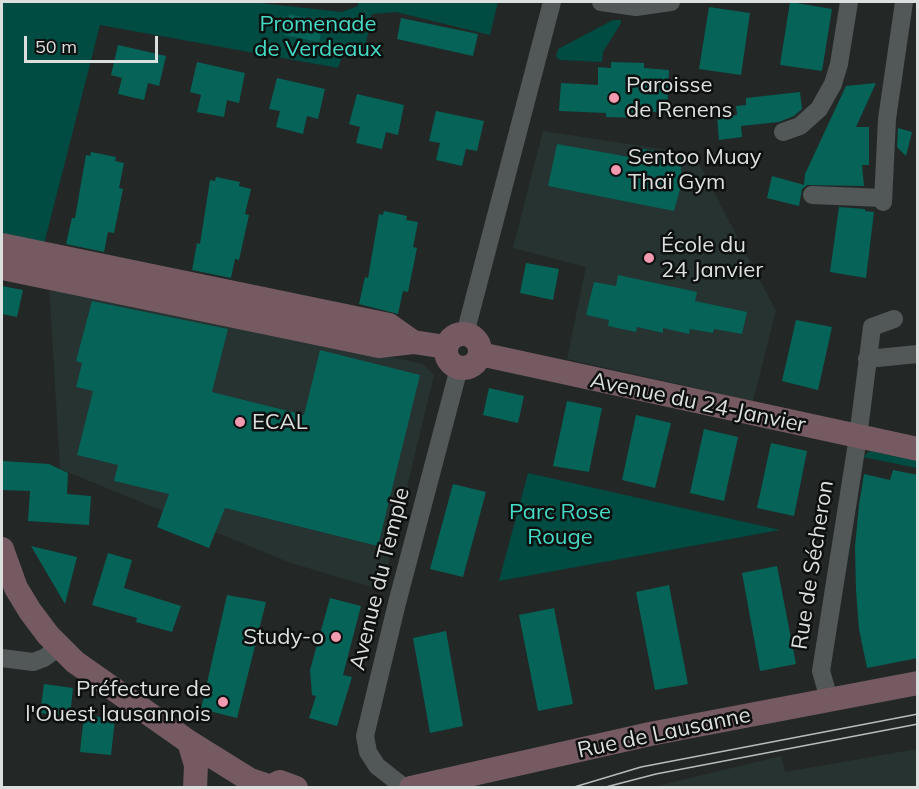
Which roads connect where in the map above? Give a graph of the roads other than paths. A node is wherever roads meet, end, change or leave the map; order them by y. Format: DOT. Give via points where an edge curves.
graph roads {
  1 [pos="552,2"];
  2 [pos="601,2"];
  3 [pos="671,2"];
  4 [pos="849,2"];
  5 [pos="904,2"];
  6 [pos="783,132"];
  7 [pos="812,195"];
  8 [pos="2,245"];
  9 [pos="51,254"];
  10 [pos="2,268"];
  11 [pos="45,277"];
  12 [pos="174,280"];
  13 [pos="169,304"];
  14 [pos="894,319"];
  15 [pos="465,334"];
  16 [pos="413,342"];
  17 [pos="446,347"];
  18 [pos="480,354"];
  19 [pos="918,354"];
  20 [pos="867,359"];
  21 [pos="459,368"];
  22 [pos="858,437"];
  23 [pos="918,449"];
  24 [pos="2,549"];
  25 [pos="59,647"];
  26 [pos="2,658"];
  27 [pos="918,683"];
  28 [pos="829,699"];
  29 [pos="189,741"];
  30 [pos="267,787"];
  31 [pos="195,788"];
  32 [pos="296,788"];
  33 [pos="405,788"];
  34 [pos="411,788"];
  1 -- 15 [label="street"];
  2 -- 3 [label="street" via="636,7"];
  4 -- 6 [label="street" via="832,84 819,109 800,126"];
  5 -- 7 [label="street" via="887,119 883,200"];
  8 -- 9 [label="street"];
  9 -- 11 [label="street"];
  9 -- 12 [label="street"];
  10 -- 11 [label="street"];
  11 -- 13 [label="street"];
  12 -- 13 [label="street"];
  12 -- 16 [label="street" via="389,325"];
  13 -- 16 [label="street" via="380,346"];
  14 -- 20 [label="street, Rue de Sécheron" via="872,327"];
  15 -- 17 [label="street" via="455,335"];
  15 -- 18 [label="street" via="475,339"];
  16 -- 17 [label="street"];
  17 -- 21 [label="street" via="447,358"];
  18 -- 21 [label="street" via="470,367"];
  18 -- 22 [label="street, Avenue du 24-Janvier"];
  19 -- 20 [label="street"];
  20 -- 22 [label="street, Rue de Sécheron"];
  21 -- 33 [label="street, Avenue du Temple" via="365,736 368,752 377,766"];
  22 -- 23 [label="street, Avenue du 24-Janvier"];
  22 -- 28 [label="street, Rue de Sécheron" via="821,671"];
  24 -- 25 [label="street" via="16,588"];
  25 -- 26 [label="street" via="33,662"];
  25 -- 29 [label="street" via="84,669"];
  27 -- 28 [label="street, Rue de Lausanne"];
  28 -- 34 [label="street, Rue de Lausanne" via="650,734"];
  29 -- 30 [label="street"];
  29 -- 31 [label="street" via="196,765"];
  30 -- 32 [label="street" via="280,782"];
}
